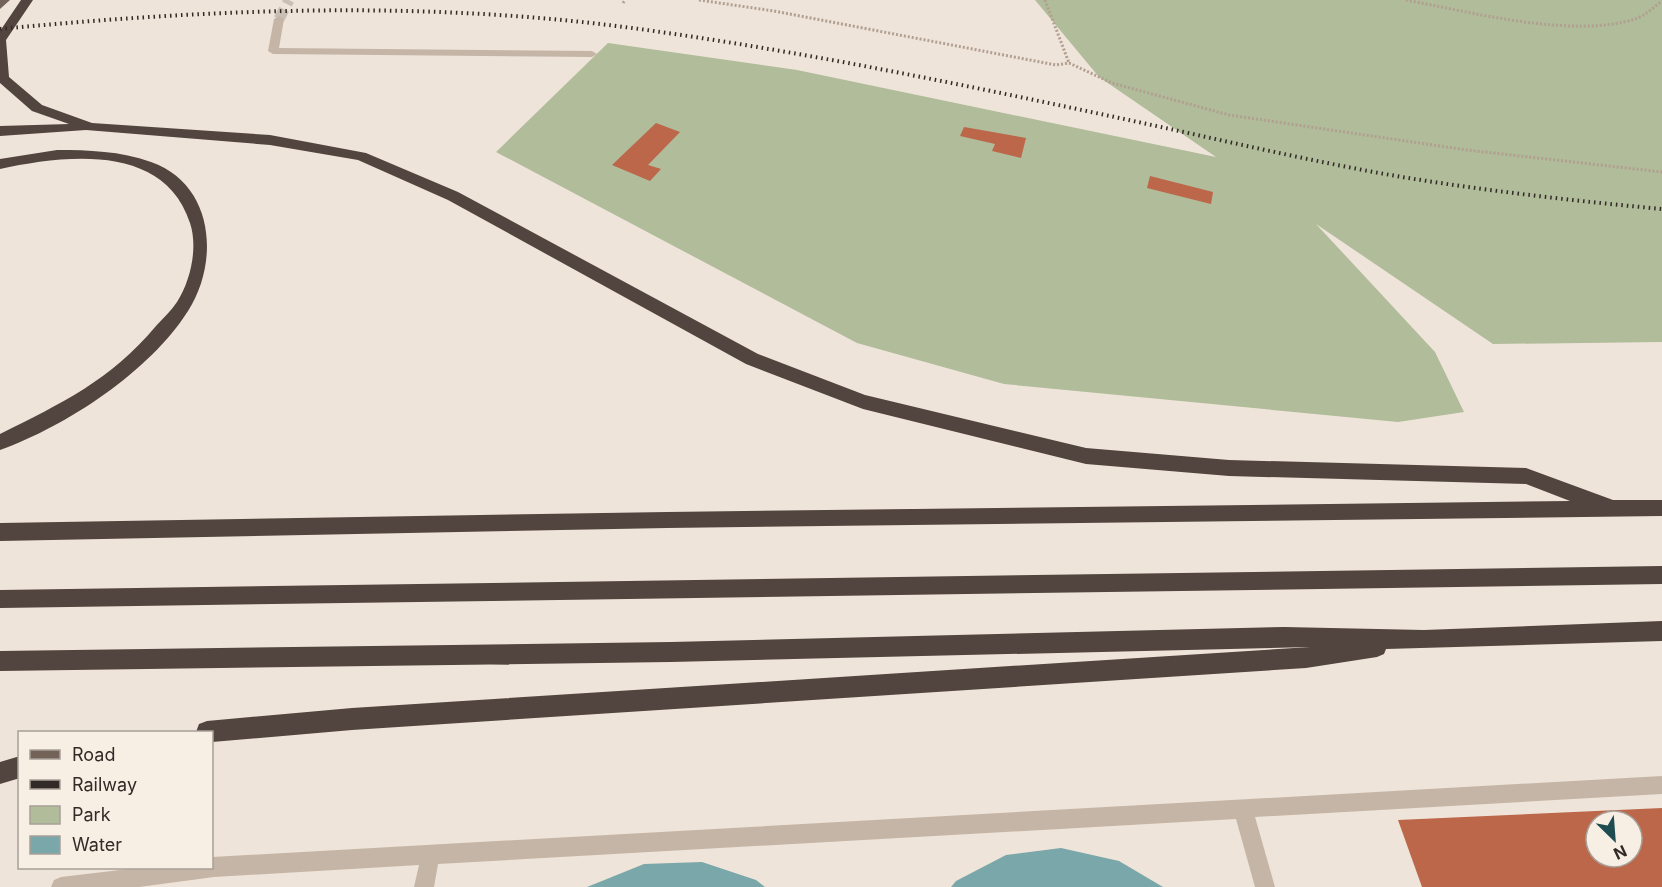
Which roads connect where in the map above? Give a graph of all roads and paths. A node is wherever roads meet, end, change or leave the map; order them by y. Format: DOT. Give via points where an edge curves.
graph roads {
  1 [pos="5,0"];
  2 [pos="27,0"];
  3 [pos="699,0"];
  4 [pos="1045,0"];
  5 [pos="1406,0"];
  6 [pos="1662,1"];
  7 [pos="0,6"];
  8 [pos="279,19"];
  9 [pos="592,54"];
  10 [pos="1069,63"];
  11 [pos="92,127"];
  12 [pos="0,131"];
  13 [pos="0,164"];
  14 [pos="1662,172"];
  15 [pos="0,442"];
  16 [pos="1662,508"];
  17 [pos="1614,509"];
  18 [pos="0,532"];
  19 [pos="1662,575"];
  20 [pos="0,599"];
  21 [pos="1662,631"];
  22 [pos="1424,640"];
  23 [pos="0,661"];
  24 [pos="213,731"];
  25 [pos="18,768"];
  26 [pos="0,773"];
  27 [pos="1662,785"];
  28 [pos="1243,809"];
  29 [pos="430,857"];
  30 [pos="213,867"];
  31 [pos="196,869"];
  32 [pos="61,887"];
  33 [pos="424,887"];
  34 [pos="1265,887"];
  1 -- 7 [label="main road"];
  2 -- 11 [label="highway" via="0,40 2,78 37,108"];
  3 -- 10 [label="path" via="1056,65"];
  4 -- 10 [label="path"];
  5 -- 6 [label="path" via="1586,26 1636,19"];
  8 -- 9 [label="street" via="273,51"];
  10 -- 14 [label="path" via="1112,83 1229,115 1467,150"];
  11 -- 12 [label="highway"];
  11 -- 17 [label="highway" via="270,140 361,156 453,196 752,359 863,402 1086,456 1229,468 1526,476"];
  13 -- 15 [label="highway" via="28,157 94,153 141,162 176,183 197,211 203,251 185,304 136,360 71,407"];
  16 -- 17 [label="highway"];
  17 -- 18 [label="highway"];
  19 -- 20 [label="highway"];
  21 -- 22 [label="highway"];
  22 -- 23 [label="highway" via="1284,637 659,652"];
  22 -- 24 [label="highway" via="1306,658 352,719"];
  25 -- 26 [label="highway"];
  27 -- 28 [label="street"];
  28 -- 29 [label="street"];
  28 -- 34 [label="street"];
  29 -- 30 [label="street"];
  29 -- 33 [label="street"];
  31 -- 32 [label="street"];
}
